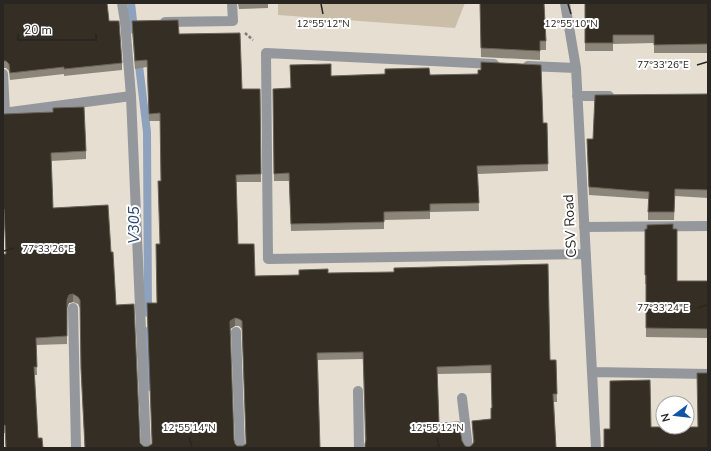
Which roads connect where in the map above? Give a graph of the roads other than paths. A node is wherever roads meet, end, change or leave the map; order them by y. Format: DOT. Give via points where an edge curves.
graph roads {
  1 [pos="122,3"];
  2 [pos="232,3"];
  3 [pos="565,3"];
  4 [pos="154,22"];
  5 [pos="504,64"];
  6 [pos="520,65"];
  7 [pos="576,68"];
  8 [pos="3,74"];
  9 [pos="131,96"];
  10 [pos="576,96"];
  11 [pos="615,96"];
  12 [pos="4,113"];
  13 [pos="708,226"];
  14 [pos="584,227"];
  15 [pos="586,254"];
  16 [pos="73,308"];
  17 [pos="236,332"];
  18 [pos="592,372"];
  19 [pos="708,374"];
  20 [pos="358,391"];
  21 [pos="462,398"];
  22 [pos="76,448"];
  23 [pos="146,448"];
  24 [pos="240,448"];
  25 [pos="359,448"];
  26 [pos="468,448"];
  27 [pos="596,448"];
  1 -- 9 [label="street" via="128,22"];
  2 -- 4 [label="street" via="233,22"];
  3 -- 7 [label="street, CSV Road"];
  5 -- 15 [label="street" via="266,53 268,259"];
  6 -- 7 [label="street"];
  7 -- 10 [label="street, CSV Road"];
  8 -- 12 [label="street"];
  9 -- 12 [label="street"];
  9 -- 23 [label="street"];
  10 -- 11 [label="street"];
  10 -- 14 [label="street, CSV Road"];
  13 -- 14 [label="street"];
  14 -- 15 [label="street, CSV Road"];
  15 -- 18 [label="street, CSV Road"];
  16 -- 22 [label="street"];
  17 -- 24 [label="street"];
  18 -- 19 [label="street"];
  18 -- 27 [label="street, CSV Road"];
  20 -- 25 [label="street"];
  21 -- 26 [label="street"];
}
